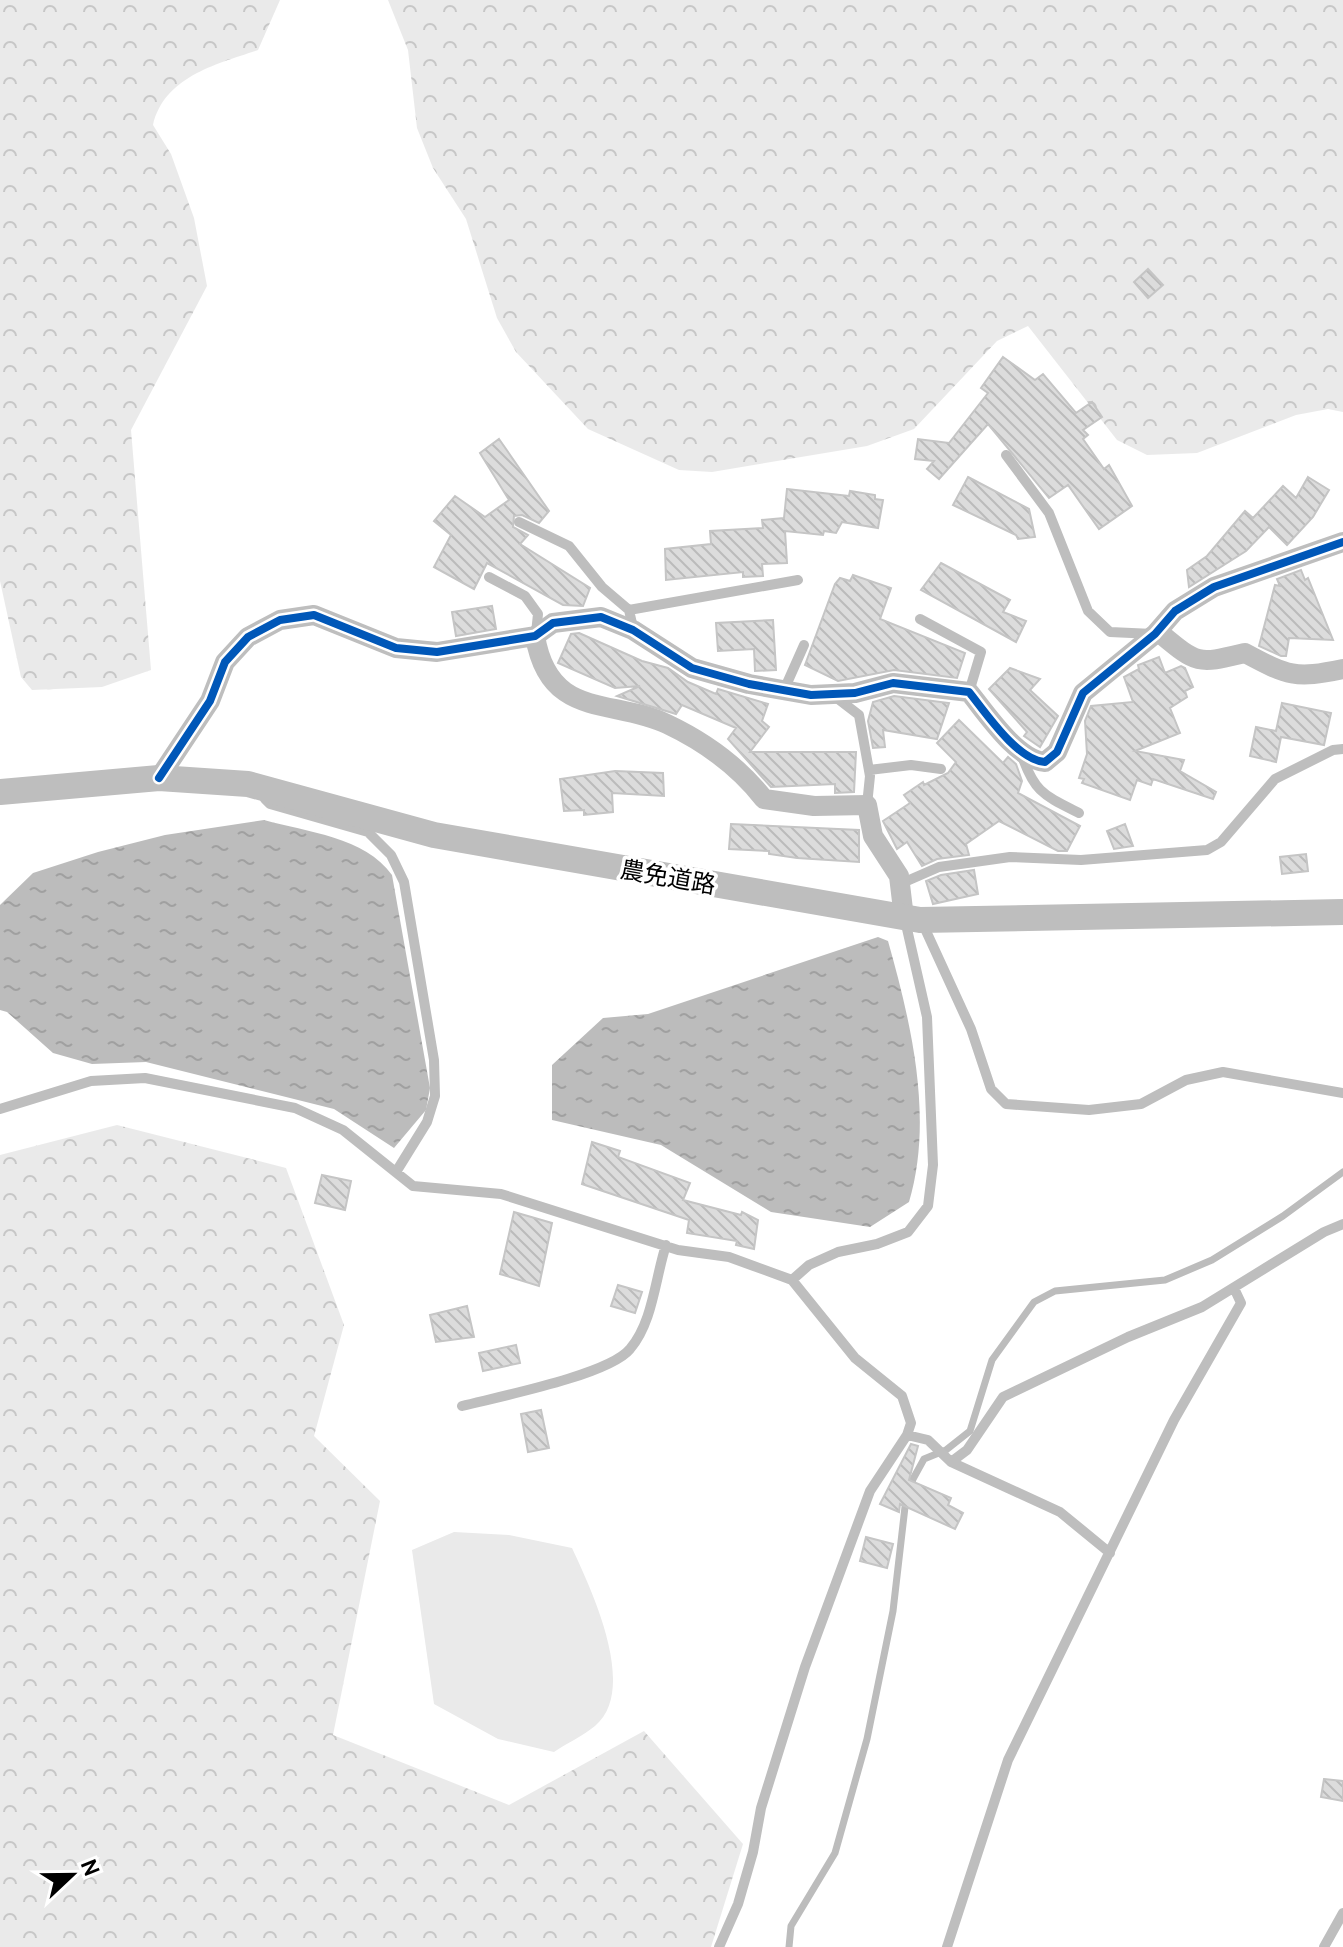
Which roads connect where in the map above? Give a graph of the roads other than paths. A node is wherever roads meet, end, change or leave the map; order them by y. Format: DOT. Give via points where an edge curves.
graph roads {
  1 [pos="1006,455"];
  2 [pos="519,522"];
  3 [pos="1343,542"];
  4 [pos="489,577"];
  5 [pos="798,580"];
  6 [pos="920,619"];
  7 [pos="631,620"];
  8 [pos="1155,634"];
  9 [pos="535,636"];
  10 [pos="804,645"];
  11 [pos="1343,669"];
  12 [pos="784,690"];
  13 [pos="969,692"];
  14 [pos="832,694"];
  15 [pos="1019,747"];
  16 [pos="1343,749"];
  17 [pos="941,769"];
  18 [pos="869,770"];
  19 [pos="159,778"];
  20 [pos="248,784"];
  21 [pos="0,792"];
  22 [pos="867,805"];
  23 [pos="1079,813"];
  24 [pos="900,884"];
  25 [pos="1343,912"];
  26 [pos="912,919"];
  27 [pos="1343,1093"];
  28 [pos="0,1109"];
  29 [pos="396,1172"];
  30 [pos="1343,1224"];
  31 [pos="666,1245"];
  32 [pos="792,1280"];
  33 [pos="1234,1288"];
  34 [pos="462,1406"];
  35 [pos="907,1435"];
  36 [pos="951,1462"];
  37 [pos="1110,1553"];
  38 [pos="1343,1913"];
  39 [pos="719,1947"];
  40 [pos="947,1947"];
  41 [pos="1324,1947"];
  1 -- 8 [label="lane" via="1049,513 1088,611 1110,632"];
  2 -- 7 [label="lane" via="569,546"];
  3 -- 8 [label="street" via="1214,587 1175,611"];
  4 -- 9 [label="lane" via="525,596 538,614"];
  5 -- 7 [label="lane"];
  6 -- 13 [label="lane" via="981,652"];
  7 -- 9 [label="street" via="576,617 553,623"];
  7 -- 12 [label="street" via="692,668"];
  8 -- 11 [label="street" via="1191,660 1245,653 1285,675"];
  8 -- 15 [label="street" via="1083,693 1057,752 1045,762 1033,761"];
  9 -- 19 [label="street" via="437,652 396,648 314,615 280,620 248,637 225,662 210,701"];
  9 -- 22 [label="street" via="540,662 584,704 665,723 744,774 764,799 814,806"];
  10 -- 12 [label="lane"];
  12 -- 14 [label="street"];
  13 -- 14 [label="street" via="893,683"];
  13 -- 15 [label="street"];
  14 -- 18 [label="lane" via="859,715"];
  15 -- 23 [label="lane" via="1031,783 1041,794"];
  16 -- 24 [label="lane" via="1275,779 1221,842 1207,850 1081,860 1010,857 939,867"];
  17 -- 18 [label="lane" via="911,765"];
  18 -- 22 [label="lane"];
  19 -- 20 [label="street, 農免道路"];
  19 -- 21 [label="street, 農免道路"];
  20 -- 26 [label="street, 農免道路" via="434,835"];
  20 -- 29 [label="lane" via="270,804 368,832 391,855 404,882 434,1060 435,1096 427,1122"];
  22 -- 24 [label="street" via="873,836"];
  24 -- 26 [label="street"];
  25 -- 26 [label="street, 農免道路"];
  26 -- 27 [label="lane" via="971,1029 991,1089 1006,1104 1089,1110 1141,1104 1186,1080 1223,1072"];
  26 -- 32 [label="lane" via="927,1017 933,1165 928,1206 908,1232 838,1252"];
  28 -- 29 [label="lane" via="91,1081 145,1078 295,1108 343,1130"];
  29 -- 31 [label="lane" via="413,1186 501,1194"];
  30 -- 33 [label="lane"];
  31 -- 32 [label="lane" via="729,1257"];
  31 -- 34 [label="lane" via="646,1320 629,1351 553,1383"];
  32 -- 35 [label="lane" via="855,1358 902,1396 911,1423"];
  33 -- 36 [label="lane" via="1003,1397 967,1450"];
  33 -- 37 [label="lane" via="1241,1303 1174,1420"];
  35 -- 36 [label="lane" via="928,1440"];
  35 -- 39 [label="lane" via="870,1491 805,1667 761,1808 742,1891"];
  36 -- 37 [label="lane" via="1060,1512"];
  37 -- 40 [label="lane" via="1008,1760"];
  38 -- 41 [label="lane"];
}
